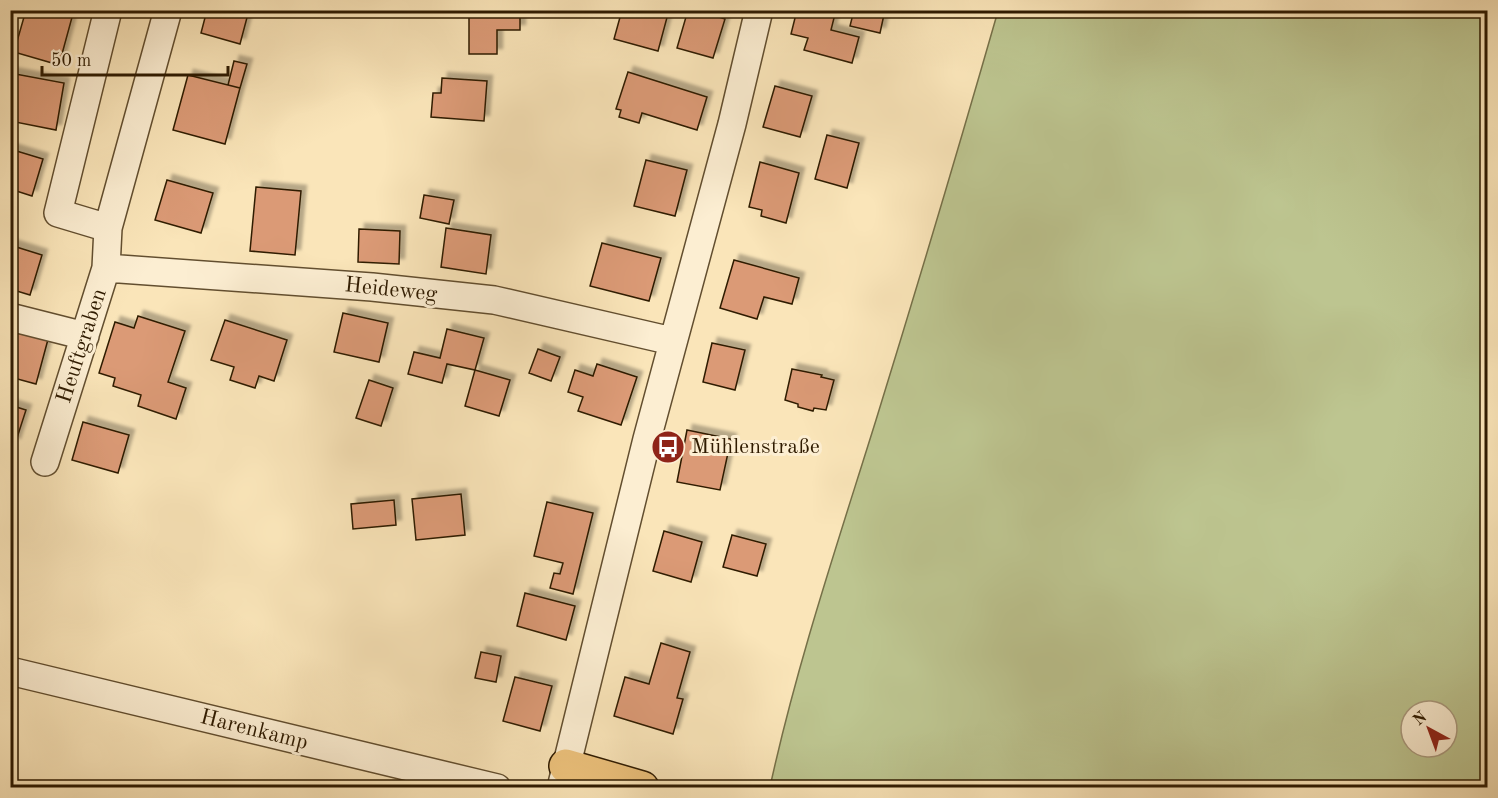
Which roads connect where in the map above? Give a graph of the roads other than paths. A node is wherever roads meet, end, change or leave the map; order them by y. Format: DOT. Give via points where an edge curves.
graph roads {
  1 [pos="108,10"];
  2 [pos="168,10"];
  3 [pos="759,10"];
  4 [pos="108,228"];
  5 [pos="106,268"];
  6 [pos="10,317"];
  7 [pos="85,336"];
  8 [pos="672,341"];
  9 [pos="45,462"];
  10 [pos="10,671"];
  11 [pos="563,777"];
  12 [pos="497,788"];
  13 [pos="642,788"];
  1 -- 4 [label="street" via="58,213"];
  2 -- 4 [label="street, Heuftgraben"];
  3 -- 8 [label="street"];
  4 -- 5 [label="street, Heuftgraben"];
  5 -- 7 [label="street, Heuftgraben"];
  5 -- 8 [label="street, Heideweg" via="494,300"];
  6 -- 7 [label="street"];
  7 -- 9 [label="street, Heuftgraben"];
  8 -- 11 [label="street"];
  10 -- 12 [label="street, Harenkamp"];
  11 -- 13 [label="highway"];
}
